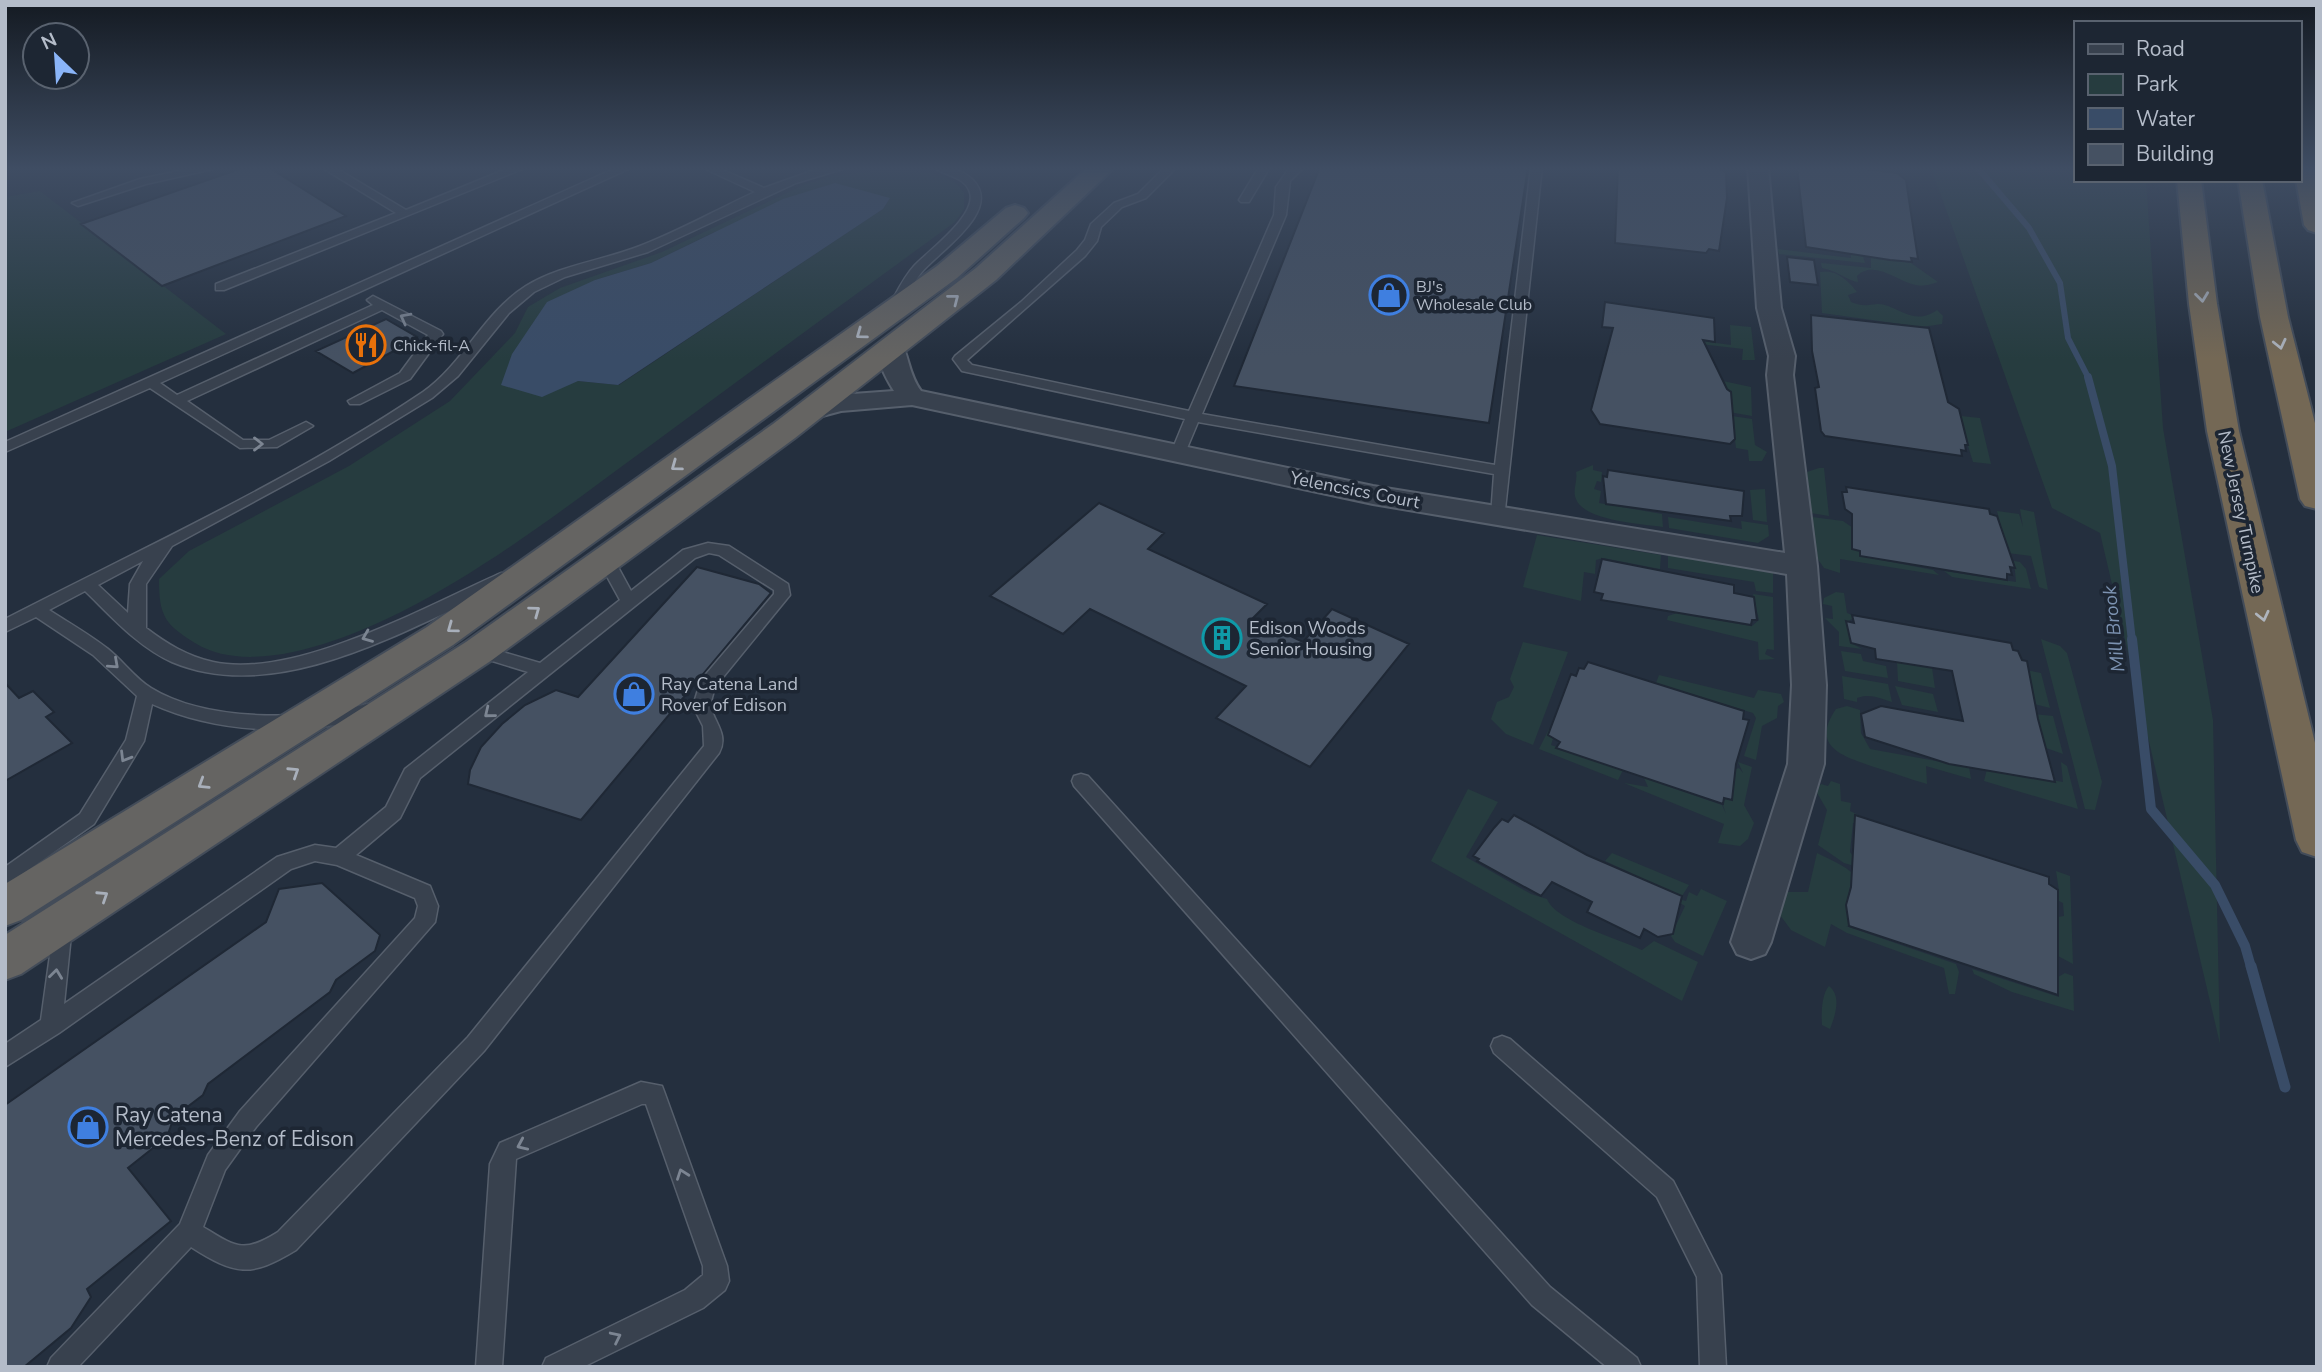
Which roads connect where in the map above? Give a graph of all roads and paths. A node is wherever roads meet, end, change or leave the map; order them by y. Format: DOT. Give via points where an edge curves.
graph roads {
  1 [pos="362,231"];
  2 [pos="486,231"];
  3 [pos="684,231"];
  4 [pos="958,231"];
  5 [pos="993,231"];
  6 [pos="1033,231"];
  7 [pos="1094,231"];
  8 [pos="1273,231"];
  9 [pos="1530,231"];
  10 [pos="1763,231"];
  11 [pos="2195,231"];
  12 [pos="2259,231"];
  13 [pos="220,287"];
  14 [pos="355,290"];
  15 [pos="383,305"];
  16 [pos="892,311"];
  17 [pos="892,348"];
  18 [pos="150,382"];
  19 [pos="912,397"];
  20 [pos="177,400"];
  21 [pos="355,401"];
  22 [pos="810,411"];
  23 [pos="1195,417"];
  24 [pos="306,426"];
  25 [pos="5,448"];
  26 [pos="1178,453"];
  27 [pos="1502,471"];
  28 [pos="2317,499"];
  29 [pos="1499,516"];
  30 [pos="176,537"];
  31 [pos="606,560"];
  32 [pos="543,562"];
  33 [pos="1802,566"];
  34 [pos="87,584"];
  35 [pos="629,602"];
  36 [pos="37,610"];
  37 [pos="5,626"];
  38 [pos="138,628"];
  39 [pos="479,651"];
  40 [pos="542,670"];
  41 [pos="429,684"];
  42 [pos="146,693"];
  43 [pos="302,722"];
  44 [pos="1080,781"];
  45 [pos="2317,840"];
  46 [pos="339,857"];
  47 [pos="5,878"];
  48 [pos="5,907"];
  49 [pos="62,923"];
  50 [pos="1751,942"];
  51 [pos="5,960"];
  52 [pos="51,1026"];
  53 [pos="1502,1046"];
  54 [pos="5,1057"];
  55 [pos="188,1232"];
  56 [pos="60,1367"];
  57 [pos="489,1367"];
  58 [pos="555,1367"];
  59 [pos="1628,1367"];
  60 [pos="1713,1367"];
  1 -- 13 [label="lane"];
  2 -- 14 [label="lane"];
  3 -- 30 [label="lane" via="534,287 504,310 465,362 431,393 299,473"];
  4 -- 16 [label="lane" via="916,270"];
  5 -- 16 [label="highway"];
  17 -- 6 [label="highway, one-way"];
  7 -- 23 [label="lane" via="1081,253 960,359 967,368"];
  8 -- 23 [label="lane"];
  9 -- 27 [label="lane"];
  10 -- 33 [label="street" via="1769,308 1782,356 1780,375"];
  11 -- 45 [label="highway, New Jersey Turnpike, one-way" via="2223,431"];
  12 -- 28 [label="highway, one-way"];
  14 -- 15 [label="lane"];
  14 -- 18 [label="lane"];
  15 -- 20 [label="lane"];
  21 -- 15 [label="lane, one-way" via="405,376 436,334"];
  16 -- 32 [label="highway, one-way"];
  17 -- 19 [label="street" via="899,379"];
  17 -- 22 [label="highway"];
  18 -- 20 [label="lane"];
  18 -- 25 [label="lane"];
  19 -- 22 [label="street, Yelencsics Court" via="839,403"];
  19 -- 26 [label="street, Yelencsics Court"];
  20 -- 24 [label="lane, one-way" via="240,444 272,444"];
  22 -- 31 [label="highway"];
  23 -- 26 [label="lane"];
  23 -- 27 [label="lane"];
  26 -- 29 [label="street, Yelencsics Court" via="1373,495"];
  27 -- 29 [label="lane"];
  29 -- 33 [label="street, Yelencsics Court"];
  30 -- 34 [label="lane"];
  30 -- 38 [label="lane" via="155,557 136,586"];
  31 -- 35 [label="lane"];
  39 -- 31 [label="highway, one-way"];
  32 -- 38 [label="lane, one-way" via="323,655 256,673 228,673 191,663 156,645"];
  32 -- 43 [label="highway, one-way" via="440,636"];
  33 -- 50 [label="street" via="1809,685 1806,764"];
  34 -- 36 [label="lane"];
  34 -- 38 [label="lane"];
  35 -- 40 [label="lane"];
  35 -- 55 [label="lane" via="689,554 708,548 723,550 782,588 782,595 707,685 702,706 712,726 713,748 476,1044 287,1241 261,1258 238,1262"];
  36 -- 37 [label="lane"];
  36 -- 42 [label="lane, one-way" via="99,651"];
  39 -- 40 [label="lane"];
  39 -- 41 [label="highway"];
  40 -- 46 [label="lane, one-way" via="412,774 406,798 387,822"];
  41 -- 43 [label="lane" via="352,717"];
  49 -- 41 [label="highway, one-way"];
  42 -- 43 [label="lane" via="200,712"];
  42 -- 47 [label="lane, one-way" via="135,741 87,819"];
  43 -- 48 [label="highway, one-way"];
  44 -- 59 [label="lane" via="1541,1296"];
  46 -- 52 [label="lane" via="315,853 284,863"];
  46 -- 55 [label="lane" via="423,892 428,906 425,922 248,1119 216,1163"];
  49 -- 51 [label="highway"];
  52 -- 49 [label="lane, one-way"];
  52 -- 54 [label="lane"];
  53 -- 60 [label="lane" via="1665,1189 1709,1275"];
  55 -- 56 [label="lane"];
  58 -- 57 [label="lane, one-way" via="694,1298 716,1281 715,1266 653,1094 629,1097 508,1151 502,1164"];
}
